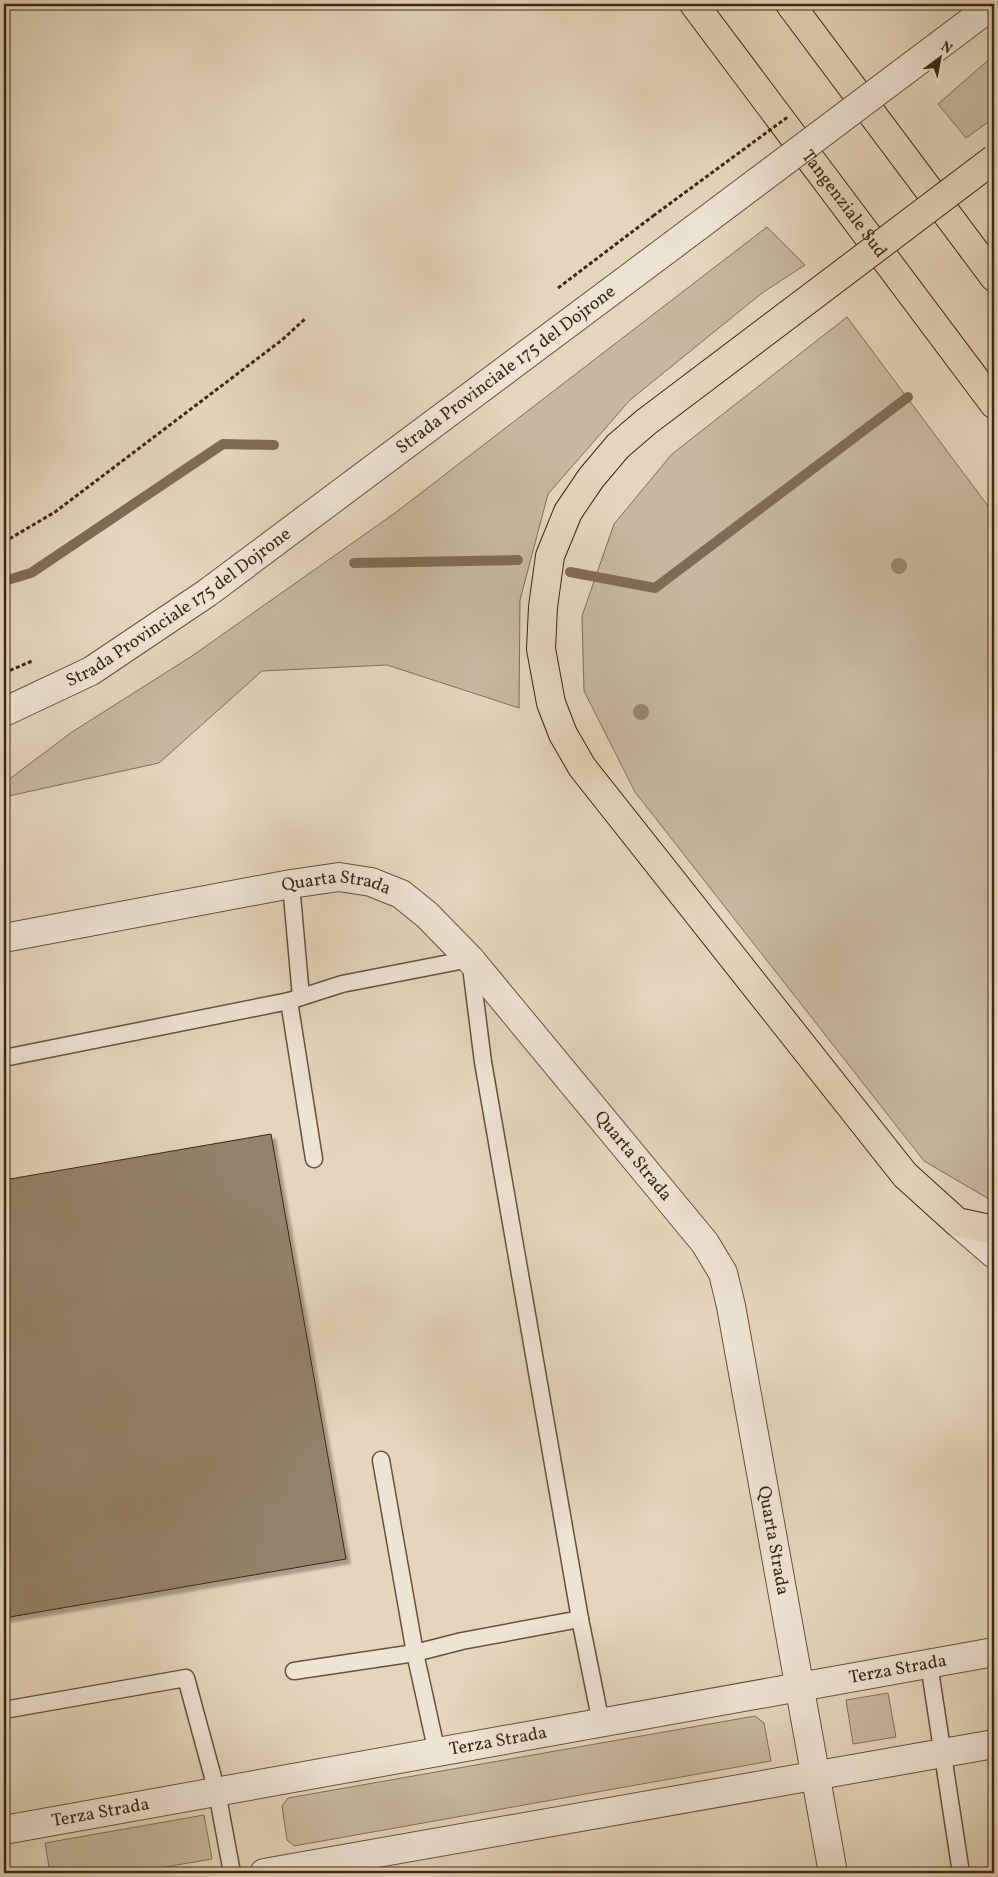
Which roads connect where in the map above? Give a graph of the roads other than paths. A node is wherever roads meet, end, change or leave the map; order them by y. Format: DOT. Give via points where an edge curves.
graph roads {
  1 [pos="694,4"];
  2 [pos="790,4"];
  3 [pos="990,7"];
  4 [pos="994,159"];
  5 [pos="994,277"];
  6 [pos="994,404"];
  7 [pos="4,712"];
  8 [pos="291,884"];
  9 [pos="4,938"];
  10 [pos="470,959"];
  11 [pos="295,999"];
  12 [pos="4,1058"];
  13 [pos="314,1159"];
  14 [pos="957,1222"];
  15 [pos="994,1230"];
  16 [pos="994,1254"];
  17 [pos="381,1460"];
  18 [pos="580,1619"];
  19 [pos="994,1652"];
  20 [pos="415,1653"];
  21 [pos="929,1664"];
  22 [pos="294,1671"];
  23 [pos="799,1687"];
  24 [pos="4,1710"];
  25 [pos="601,1723"];
  26 [pos="994,1744"];
  27 [pos="437,1753"];
  28 [pos="943,1753"];
  29 [pos="816,1776"];
  30 [pos="216,1792"];
  31 [pos="4,1830"];
  32 [pos="232,1873"];
  33 [pos="269,1873"];
  34 [pos="833,1873"];
  35 [pos="961,1873"];
  1 -- 6 [label="highway, Tangenziale Sud"];
  2 -- 5 [label="highway"];
  3 -- 7 [label="street, Strada Provinciale 175 del Dojrone, bridge" via="207,593 92,671"];
  4 -- 14 [label="highway, bridge" via="618,446 568,512 550,556 541,650 551,703 563,734 582,767 899,1168"];
  8 -- 9 [label="street, Quarta Strada"];
  8 -- 10 [label="street, Quarta Strada" via="339,877 372,882 401,894 427,915"];
  8 -- 11 [label="lane"];
  10 -- 11 [label="lane" via="342,984"];
  10 -- 18 [label="lane" via="483,1062"];
  10 -- 23 [label="street, Quarta Strada" via="705,1243 723,1273"];
  11 -- 12 [label="lane"];
  11 -- 13 [label="lane"];
  14 -- 15 [label="highway"];
  14 -- 16 [label="street"];
  17 -- 20 [label="lane"];
  18 -- 20 [label="lane"];
  18 -- 25 [label="lane"];
  19 -- 21 [label="street, Terza Strada"];
  20 -- 22 [label="lane"];
  20 -- 27 [label="lane"];
  21 -- 23 [label="street, Terza Strada"];
  21 -- 28 [label="lane"];
  23 -- 25 [label="street, Terza Strada"];
  23 -- 29 [label="street, Quarta Strada"];
  24 -- 30 [label="lane" via="186,1678"];
  25 -- 27 [label="street, Terza Strada"];
  26 -- 28 [label="street"];
  27 -- 30 [label="street, Terza Strada"];
  28 -- 29 [label="street"];
  28 -- 35 [label="lane"];
  29 -- 33 [label="street"];
  29 -- 34 [label="street, Quarta Strada"];
  30 -- 31 [label="street, Terza Strada"];
  30 -- 32 [label="lane"];
}
